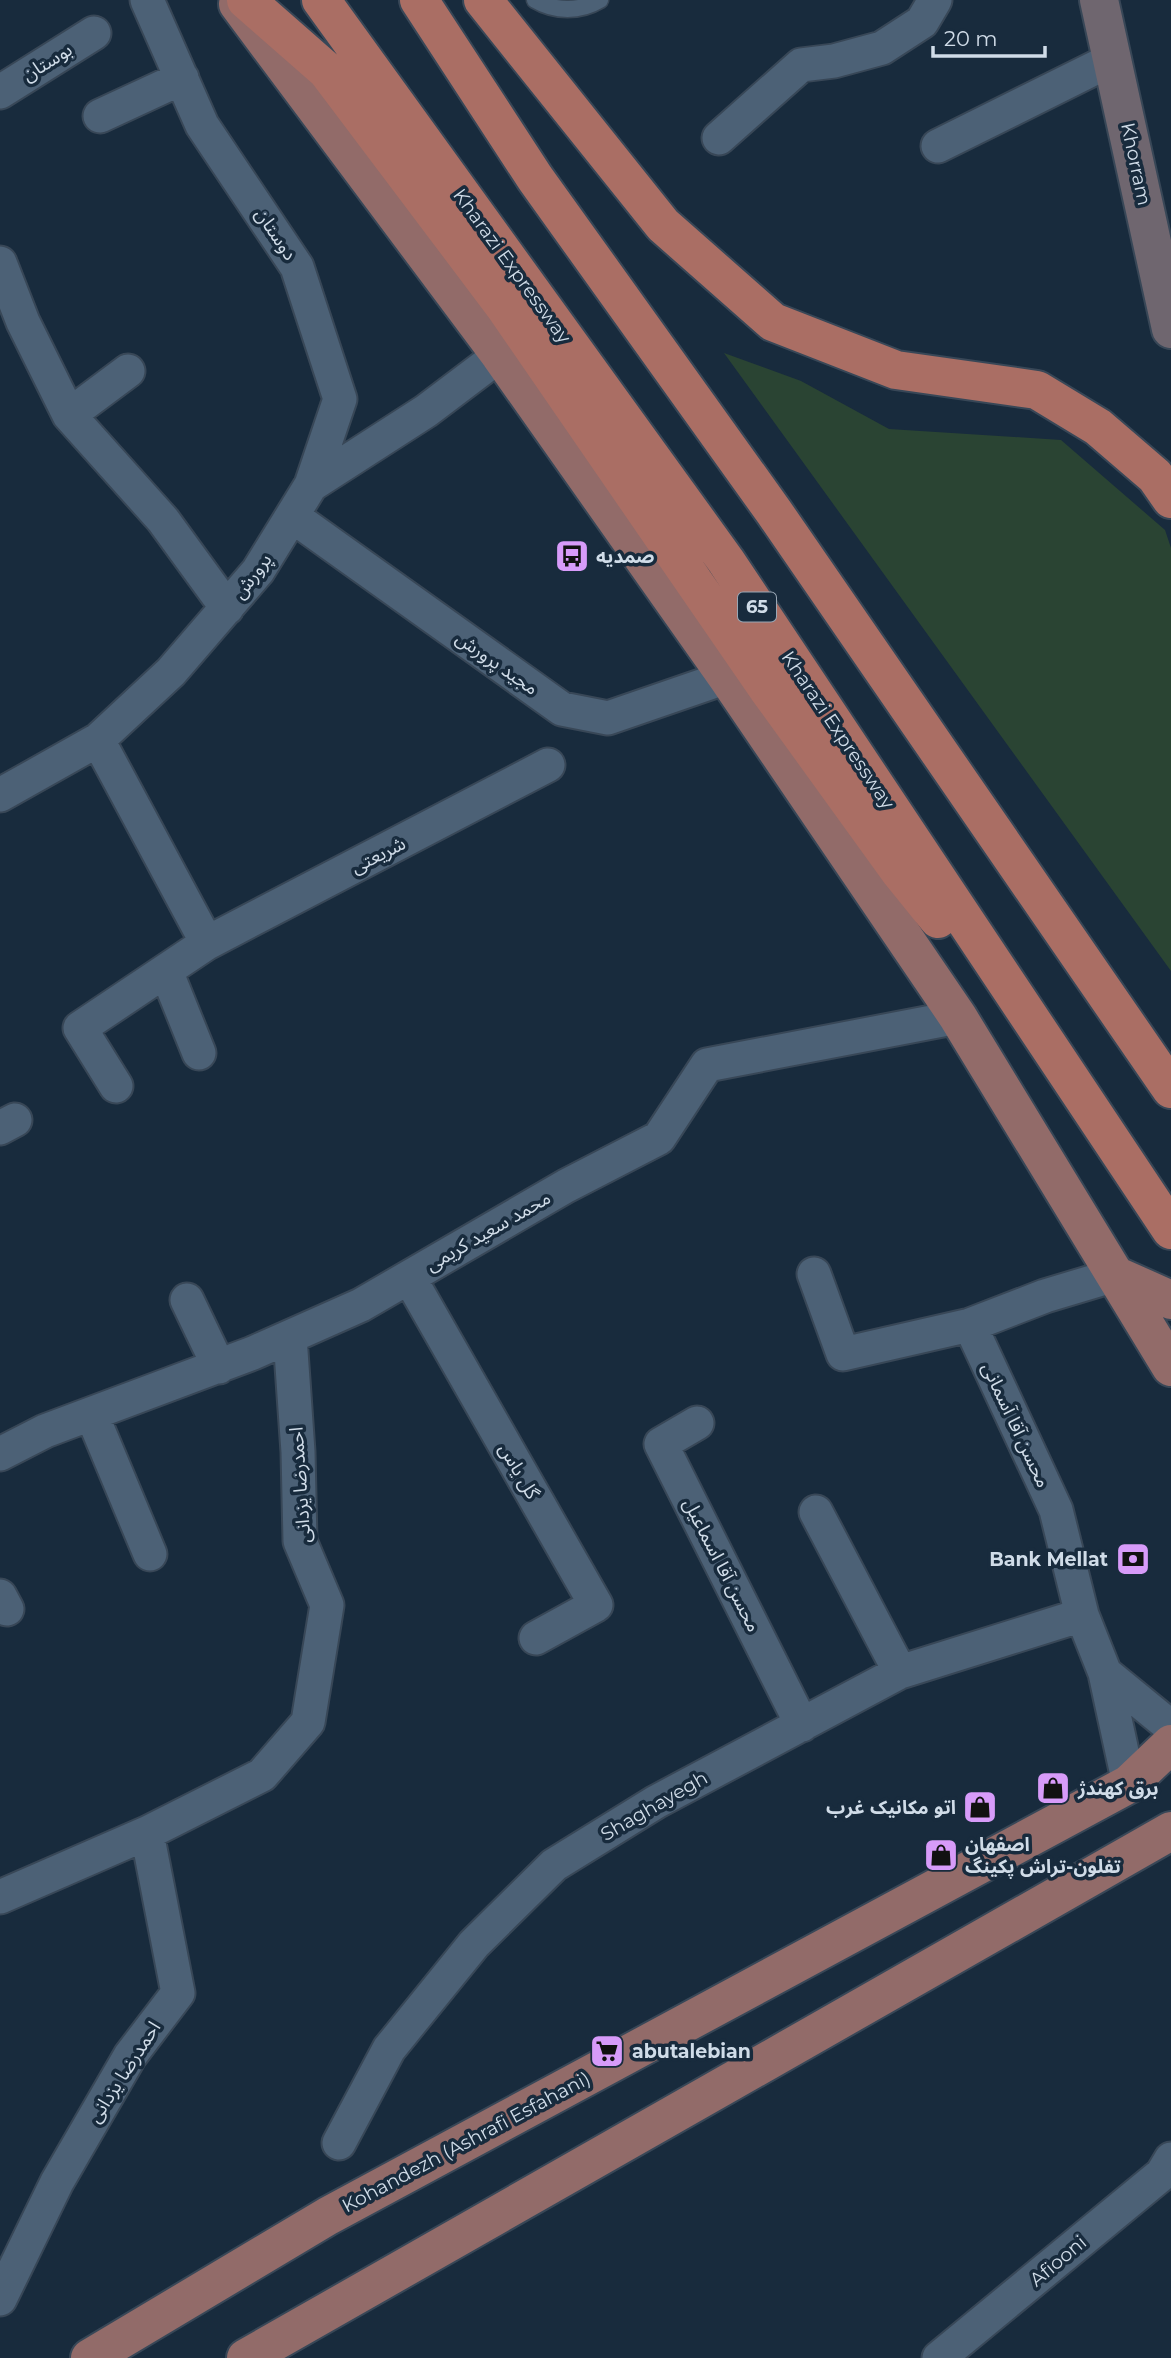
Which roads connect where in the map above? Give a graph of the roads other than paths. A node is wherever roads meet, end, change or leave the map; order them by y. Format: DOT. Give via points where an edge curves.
graph roads {
  1 [pos="147,0"];
  2 [pos="234,0"];
  3 [pos="246,0"];
  4 [pos="321,0"];
  5 [pos="419,0"];
  6 [pos="483,0"];
  7 [pos="535,0"];
  8 [pos="600,0"];
  9 [pos="935,0"];
  10 [pos="1099,0"];
  11 [pos="94,33"];
  12 [pos="1113,59"];
  13 [pos="182,78"];
  14 [pos="0,92"];
  15 [pos="100,116"];
  16 [pos="719,138"];
  17 [pos="938,146"];
  18 [pos="0,263"];
  19 [pos="6,298"];
  20 [pos="1171,329"];
  21 [pos="500,355"];
  22 [pos="128,371"];
  23 [pos="69,415"];
  24 [pos="311,485"];
  25 [pos="1171,499"];
  26 [pos="292,516"];
  27 [pos="227,608"];
  28 [pos="727,677"];
  29 [pos="98,740"];
  30 [pos="548,765"];
  31 [pos="0,795"];
  32 [pos="207,943"];
  33 [pos="166,971"];
  34 [pos="958,1017"];
  35 [pos="199,1053"];
  36 [pos="116,1086"];
  37 [pos="1171,1089"];
  38 [pos="1085,1100"];
  39 [pos="1171,1230"];
  40 [pos="814,1274"];
  41 [pos="1115,1275"];
  42 [pos="409,1277"];
  43 [pos="187,1300"];
  44 [pos="1171,1300"];
  45 [pos="970,1325"];
  46 [pos="290,1337"];
  47 [pos="219,1367"];
  48 [pos="1171,1367"];
  49 [pos="92,1415"];
  50 [pos="697,1423"];
  51 [pos="0,1454"];
  52 [pos="816,1512"];
  53 [pos="150,1554"];
  54 [pos="1082,1615"];
  55 [pos="536,1638"];
  56 [pos="900,1672"];
  57 [pos="1105,1673"];
  58 [pos="802,1725"];
  59 [pos="1171,1727"];
  60 [pos="1171,1744"];
  61 [pos="1129,1784"];
  62 [pos="1171,1831"];
  63 [pos="147,1833"];
  64 [pos="0,1896"];
  65 [pos="340,2143"];
  66 [pos="1171,2159"];
  67 [pos="0,2299"];
  68 [pos="90,2358"];
  69 [pos="246,2358"];
  70 [pos="939,2358"];
  1 -- 13 [label="street, دوستان"];
  2 -- 21 [label="main road"];
  3 -- 38 [label="highway" via="327,71 504,306 759,677 900,872"];
  4 -- 38 [label="highway, Kharazi Expressway / 65" via="726,561"];
  5 -- 37 [label="highway" via="535,178 774,512"];
  6 -- 25 [label="highway" via="663,225 773,322 896,370 1037,390 1097,427 1154,475"];
  7 -- 8 [label="lane" via="568,10"];
  9 -- 16 [label="street" via="922,22 882,48 801,65"];
  10 -- 12 [label="main road, Khorram"];
  11 -- 14 [label="street, بوستان"];
  12 -- 17 [label="street"];
  12 -- 20 [label="main road, Khorram"];
  13 -- 15 [label="street"];
  13 -- 24 [label="street, دوستان" via="202,125 298,267 340,399"];
  18 -- 19 [label="street"];
  19 -- 23 [label="street" via="23,322"];
  21 -- 24 [label="street, پرورش" via="426,411"];
  21 -- 28 [label="main road"];
  22 -- 23 [label="street"];
  23 -- 27 [label="street" via="163,520"];
  24 -- 26 [label="street, پرورش"];
  26 -- 27 [label="street, پرورش" via="258,571"];
  26 -- 28 [label="street, مجید پرورش" via="562,709 608,718"];
  27 -- 29 [label="street, پرورش" via="171,672"];
  28 -- 34 [label="main road"];
  29 -- 31 [label="street, پرورش"];
  29 -- 32 [label="street"];
  30 -- 32 [label="street, شریعتی"];
  32 -- 33 [label="street, شریعتی"];
  33 -- 35 [label="street"];
  33 -- 36 [label="street, شریعتی" via="80,1028"];
  34 -- 41 [label="main road"];
  34 -- 42 [label="street, محمد سعید کریمی" via="707,1065 659,1138"];
  38 -- 39 [label="highway, Kharazi Expressway / 65"];
  40 -- 45 [label="street" via="843,1354"];
  41 -- 44 [label="main road"];
  41 -- 45 [label="street"];
  41 -- 48 [label="main road"];
  42 -- 46 [label="street, محمد سعید کریمی"];
  42 -- 55 [label="street, گل یاس" via="596,1605"];
  43 -- 47 [label="street"];
  45 -- 54 [label="street, محسن آقا آسمانی" via="1056,1510"];
  46 -- 47 [label="street, محمد سعید کریمی"];
  46 -- 63 [label="street, احمدرضا یزدانی" via="300,1541 327,1605 308,1722 262,1776"];
  47 -- 49 [label="street, محمد سعید کریمی"];
  49 -- 51 [label="street, محمد سعید کریمی"];
  49 -- 53 [label="street"];
  50 -- 58 [label="street, محسن آقا اسماعیل" via="661,1444"];
  52 -- 56 [label="street"];
  54 -- 56 [label="street, Shaghayegh"];
  54 -- 57 [label="street, محسن آقا آسمانی"];
  56 -- 58 [label="street, Shaghayegh"];
  57 -- 59 [label="street"];
  57 -- 61 [label="street, محسن آقا آسمانی"];
  58 -- 65 [label="street, Shaghayegh" via="656,1802 554,1865 474,1944 389,2049"];
  60 -- 61 [label="main road, Kohandezh (Ashrafi Esfahani)"];
  61 -- 68 [label="main road, Kohandezh (Ashrafi Esfahani)" via="328,2216"];
  62 -- 69 [label="main road"];
  63 -- 64 [label="street, احمدرضا یزدانی"];
  63 -- 67 [label="street, احمدرضا یزدانی" via="178,1993 124,2067 57,2182"];
  66 -- 70 [label="street, Afiooni" via="1162,2174"];
}
